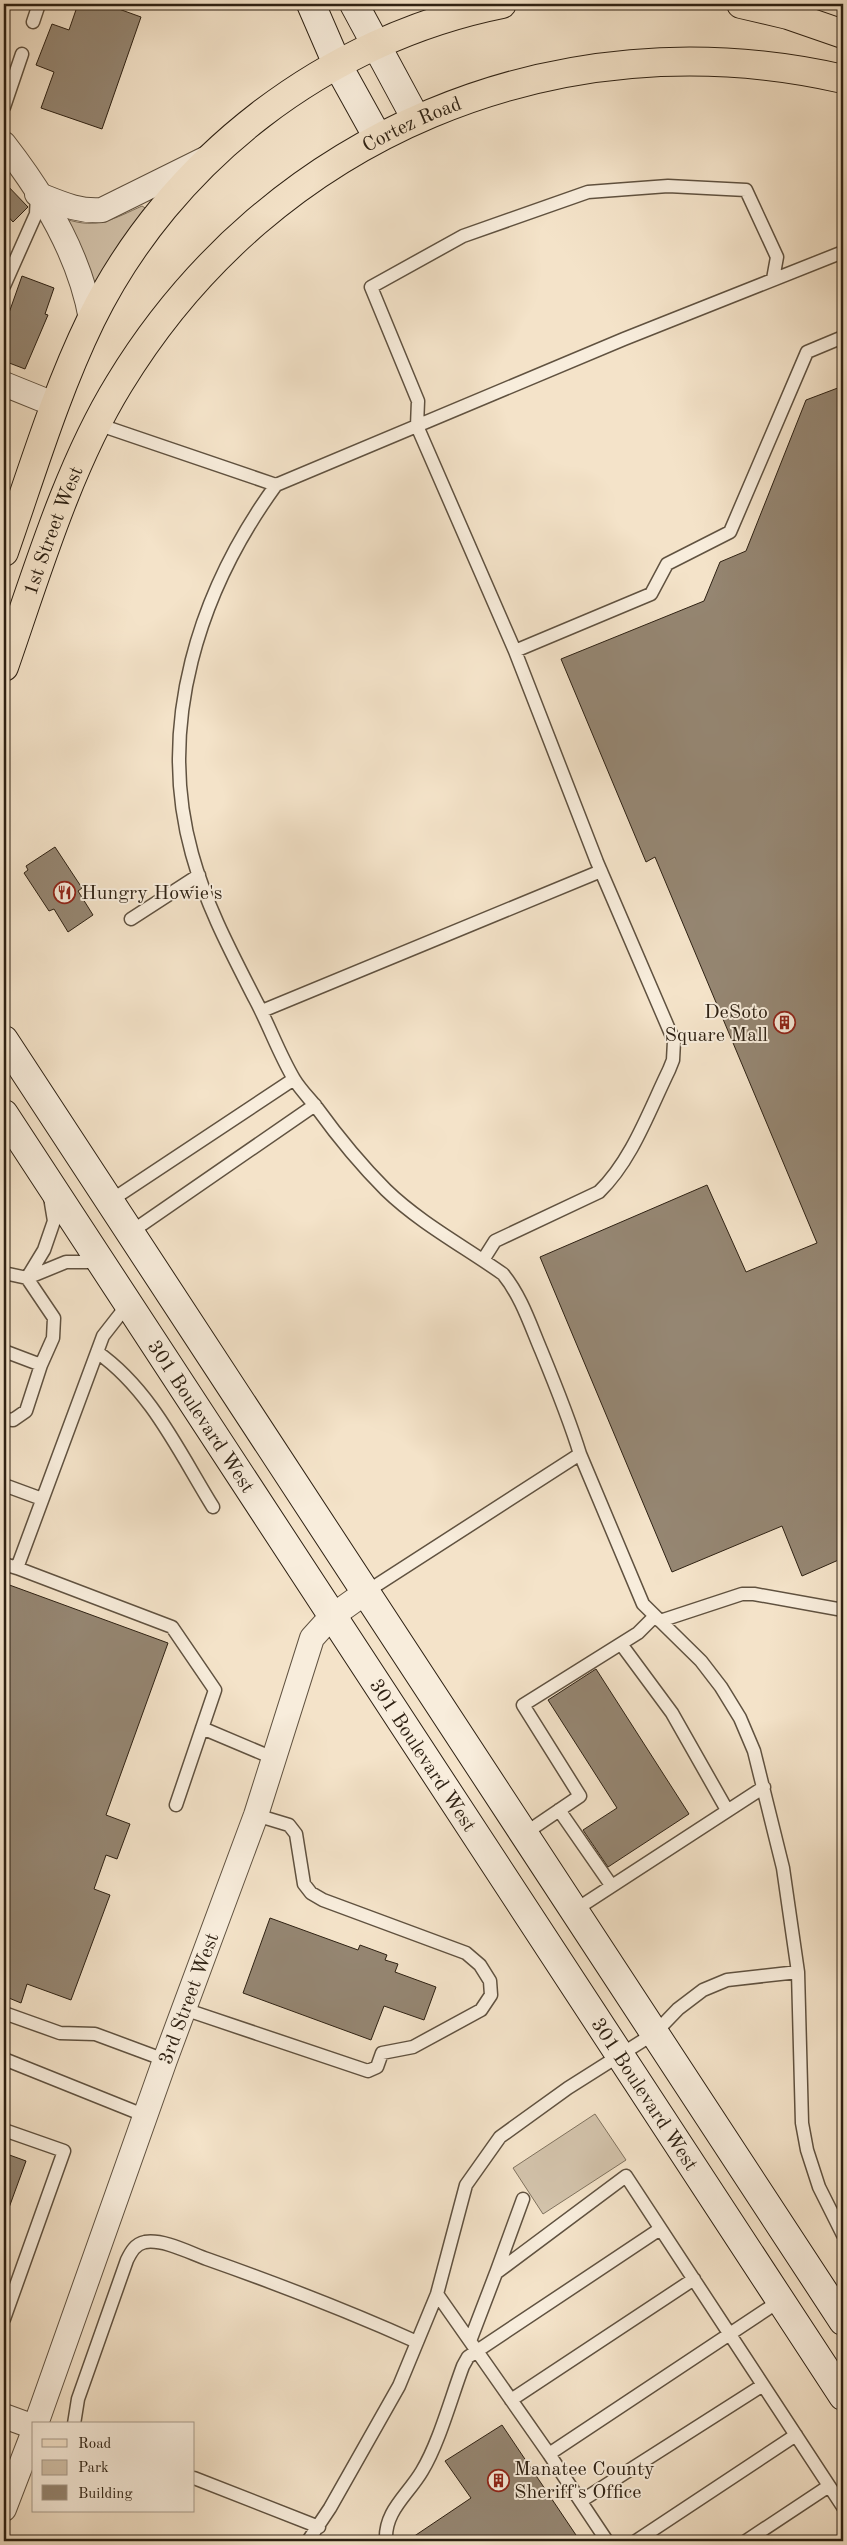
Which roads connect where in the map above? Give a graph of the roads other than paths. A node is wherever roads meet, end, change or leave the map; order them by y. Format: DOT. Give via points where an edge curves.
graph roads {
  1 [pos="39,4"];
  2 [pos="311,4"];
  3 [pos="354,4"];
  4 [pos="502,4"];
  5 [pos="741,4"];
  6 [pos="762,4"];
  7 [pos="792,10"];
  8 [pos="33,22"];
  9 [pos="838,32"];
  10 [pos="378,44"];
  11 [pos="22,54"];
  12 [pos="337,64"];
  13 [pos="843,79"];
  14 [pos="4,107"];
  15 [pos="416,118"];
  16 [pos="378,138"];
  17 [pos="4,144"];
  18 [pos="214,154"];
  19 [pos="37,194"];
  20 [pos="843,252"];
  21 [pos="773,279"];
  22 [pos="4,286"];
  23 [pos="91,319"];
  24 [pos="843,337"];
  25 [pos="4,384"];
  26 [pos="56,405"];
  27 [pos="97,424"];
  28 [pos="417,426"];
  29 [pos="276,485"];
  30 [pos="4,552"];
  31 [pos="514,652"];
  32 [pos="4,667"];
  33 [pos="601,871"];
  34 [pos="199,874"];
  35 [pos="132,918"];
  36 [pos="262,1011"];
  37 [pos="4,1040"];
  38 [pos="294,1079"];
  39 [pos="315,1105"];
  40 [pos="4,1114"];
  41 [pos="48,1182"];
  42 [pos="110,1201"];
  43 [pos="131,1232"];
  44 [pos="483,1260"];
  45 [pos="100,1262"];
  46 [pos="4,1274"];
  47 [pos="27,1278"];
  48 [pos="128,1304"];
  49 [pos="4,1351"];
  50 [pos="97,1352"];
  51 [pos="41,1365"];
  52 [pos="4,1418"];
  53 [pos="580,1454"];
  54 [pos="4,1485"];
  55 [pos="42,1499"];
  56 [pos="213,1507"];
  57 [pos="4,1564"];
  58 [pos="17,1568"];
  59 [pos="366,1592"];
  60 [pos="843,1610"];
  61 [pos="331,1616"];
  62 [pos="657,1618"];
  63 [pos="621,1644"];
  64 [pos="202,1728"];
  65 [pos="273,1758"];
  66 [pos="764,1786"];
  67 [pos="176,1805"];
  68 [pos="559,1810"];
  69 [pos="728,1810"];
  70 [pos="256,1815"];
  71 [pos="524,1834"];
  72 [pos="611,1885"];
  73 [pos="575,1910"];
  74 [pos="798,1972"];
  75 [pos="184,2009"];
  76 [pos="4,2013"];
  77 [pos="655,2033"];
  78 [pos="621,2055"];
  79 [pos="4,2059"];
  80 [pos="165,2060"];
  81 [pos="146,2116"];
  82 [pos="4,2130"];
  83 [pos="524,2199"];
  84 [pos="660,2229"];
  85 [pos="843,2236"];
  86 [pos="496,2273"];
  87 [pos="694,2280"];
  88 [pos="437,2294"];
  89 [pos="781,2300"];
  90 [pos="4,2319"];
  91 [pos="843,2321"];
  92 [pos="729,2334"];
  93 [pos="417,2342"];
  94 [pos="473,2345"];
  95 [pos="763,2385"];
  96 [pos="843,2396"];
  97 [pos="511,2400"];
  98 [pos="4,2416"];
  99 [pos="37,2422"];
  100 [pos="74,2422"];
  101 [pos="32,2426"];
  102 [pos="32,2436"];
  103 [pos="796,2436"];
  104 [pos="549,2454"];
  105 [pos="195,2478"];
  106 [pos="829,2486"];
  107 [pos="580,2501"];
  108 [pos="843,2507"];
  109 [pos="4,2509"];
  110 [pos="319,2527"];
  111 [pos="308,2541"];
  112 [pos="386,2541"];
  113 [pos="607,2541"];
  114 [pos="636,2541"];
  115 [pos="746,2541"];
  1 -- 8 [label="lane"];
  2 -- 12 [label="main road"];
  3 -- 10 [label="main road"];
  4 -- 10 [label="main road" via="435,22"];
  5 -- 7 [label="main road"];
  6 -- 7 [label="main road"];
  7 -- 9 [label="main road"];
  10 -- 12 [label="main road"];
  10 -- 15 [label="main road"];
  11 -- 14 [label="lane"];
  12 -- 16 [label="main road"];
  12 -- 18 [label="main road" via="280,100"];
  13 -- 15 [label="main road, Cortez Road" via="786,68 714,62 602,67 497,90"];
  15 -- 16 [label="main road, Cortez Road"];
  16 -- 27 [label="main road, Cortez Road" via="299,187 248,228 215,260 157,327"];
  17 -- 19 [label="street"];
  18 -- 19 [label="street" via="102,210 85,212"];
  18 -- 23 [label="main road" via="175,194 145,232"];
  19 -- 22 [label="lane" via="36,214"];
  19 -- 23 [label="street" via="84,285"];
  20 -- 21 [label="lane"];
  21 -- 28 [label="lane"];
  21 -- 28 [label="lane" via="777,257 746,190 668,186 588,192 463,236 371,287 418,401"];
  23 -- 26 [label="main road"];
  24 -- 31 [label="lane" via="807,352 730,532 667,564 650,594"];
  25 -- 26 [label="street"];
  26 -- 30 [label="main road"];
  27 -- 29 [label="lane"];
  27 -- 32 [label="main road, 1st Street West" via="69,489"];
  28 -- 29 [label="lane"];
  28 -- 31 [label="lane"];
  29 -- 34 [label="lane" via="251,520 221,581 196,647 182,699 179,728 181,788 186,828"];
  31 -- 33 [label="lane"];
  33 -- 36 [label="lane"];
  33 -- 44 [label="lane" via="671,1032 673,1060 625,1158 609,1183 599,1192 494,1241"];
  34 -- 35 [label="lane"];
  34 -- 36 [label="lane" via="217,923"];
  36 -- 38 [label="lane"];
  37 -- 42 [label="main road, 301 Boulevard West"];
  38 -- 39 [label="lane"];
  38 -- 42 [label="lane"];
  39 -- 43 [label="lane"];
  39 -- 44 [label="lane" via="336,1134 388,1191 412,1212"];
  40 -- 41 [label="main road, 301 Boulevard West"];
  41 -- 45 [label="main road, 301 Boulevard West"];
  41 -- 47 [label="lane" via="54,1221 44,1250"];
  42 -- 43 [label="main road, 301 Boulevard West"];
  43 -- 59 [label="main road, 301 Boulevard West"];
  44 -- 53 [label="lane" via="503,1274 518,1297"];
  45 -- 47 [label="lane" via="66,1262"];
  45 -- 48 [label="main road, 301 Boulevard West"];
  46 -- 47 [label="lane"];
  47 -- 51 [label="lane" via="54,1318 53,1338"];
  48 -- 50 [label="lane" via="103,1336"];
  48 -- 61 [label="main road, 301 Boulevard West"];
  49 -- 51 [label="lane"];
  50 -- 55 [label="lane"];
  50 -- 56 [label="lane" via="143,1395"];
  51 -- 52 [label="lane" via="26,1411 13,1420"];
  53 -- 59 [label="lane"];
  53 -- 62 [label="lane" via="637,1592 643,1604"];
  54 -- 55 [label="lane"];
  55 -- 58 [label="lane"];
  57 -- 58 [label="lane"];
  58 -- 64 [label="lane" via="172,1627 215,1690"];
  59 -- 61 [label="street, 3rd Street West"];
  59 -- 71 [label="main road, 301 Boulevard West"];
  60 -- 62 [label="lane" via="742,1594"];
  61 -- 65 [label="street, 3rd Street West" via="312,1638"];
  61 -- 78 [label="main road, 301 Boulevard West"];
  62 -- 63 [label="lane"];
  62 -- 66 [label="lane" via="721,1687 740,1718"];
  63 -- 68 [label="lane" via="523,1705 580,1796"];
  63 -- 69 [label="lane" via="672,1713"];
  64 -- 65 [label="lane"];
  64 -- 67 [label="lane"];
  65 -- 70 [label="street, 3rd Street West"];
  66 -- 69 [label="lane"];
  66 -- 74 [label="lane" via="783,1868"];
  68 -- 71 [label="lane"];
  68 -- 72 [label="lane"];
  69 -- 72 [label="lane"];
  70 -- 75 [label="street, 3rd Street West"];
  70 -- 75 [label="lane" via="289,1825 296,1834 304,1884 311,1893 466,1953 486,1973 491,1995 481,2010 413,2047 382,2053 377,2067 368,2071"];
  71 -- 73 [label="main road, 301 Boulevard West"];
  72 -- 73 [label="lane"];
  73 -- 77 [label="main road, 301 Boulevard West"];
  74 -- 77 [label="lane" via="727,1980 713,1985 678,2009"];
  74 -- 85 [label="lane" via="802,2123 819,2188"];
  75 -- 80 [label="street, 3rd Street West"];
  76 -- 80 [label="lane" via="60,2033 95,2034"];
  77 -- 78 [label="lane"];
  77 -- 91 [label="main road, 301 Boulevard West"];
  78 -- 88 [label="lane" via="500,2137 466,2185"];
  78 -- 89 [label="main road, 301 Boulevard West"];
  79 -- 81 [label="lane"];
  80 -- 81 [label="street, 3rd Street West"];
  81 -- 99 [label="street, 3rd Street West"];
  82 -- 90 [label="lane" via="64,2151"];
  83 -- 86 [label="lane"];
  84 -- 86 [label="lane" via="626,2176"];
  84 -- 87 [label="lane"];
  84 -- 94 [label="lane"];
  86 -- 94 [label="lane"];
  87 -- 92 [label="lane"];
  87 -- 97 [label="lane"];
  88 -- 93 [label="lane"];
  88 -- 94 [label="lane"];
  89 -- 92 [label="lane"];
  89 -- 96 [label="main road, 301 Boulevard West"];
  92 -- 95 [label="lane"];
  92 -- 104 [label="lane"];
  93 -- 100 [label="lane" via="348,2311 223,2265 167,2245 145,2242 134,2247 127,2260 78,2400"];
  93 -- 110 [label="lane" via="399,2386"];
  94 -- 97 [label="lane"];
  94 -- 112 [label="lane" via="423,2471 397,2504 385,2528"];
  95 -- 103 [label="lane"];
  95 -- 107 [label="lane"];
  97 -- 104 [label="lane"];
  98 -- 101 [label="street"];
  102 -- 109 [label="street"];
  103 -- 106 [label="lane"];
  103 -- 114 [label="lane"];
  104 -- 107 [label="lane"];
  105 -- 110 [label="lane"];
  106 -- 108 [label="lane"];
  106 -- 115 [label="lane"];
  107 -- 113 [label="lane"];
  110 -- 111 [label="lane"];
}
